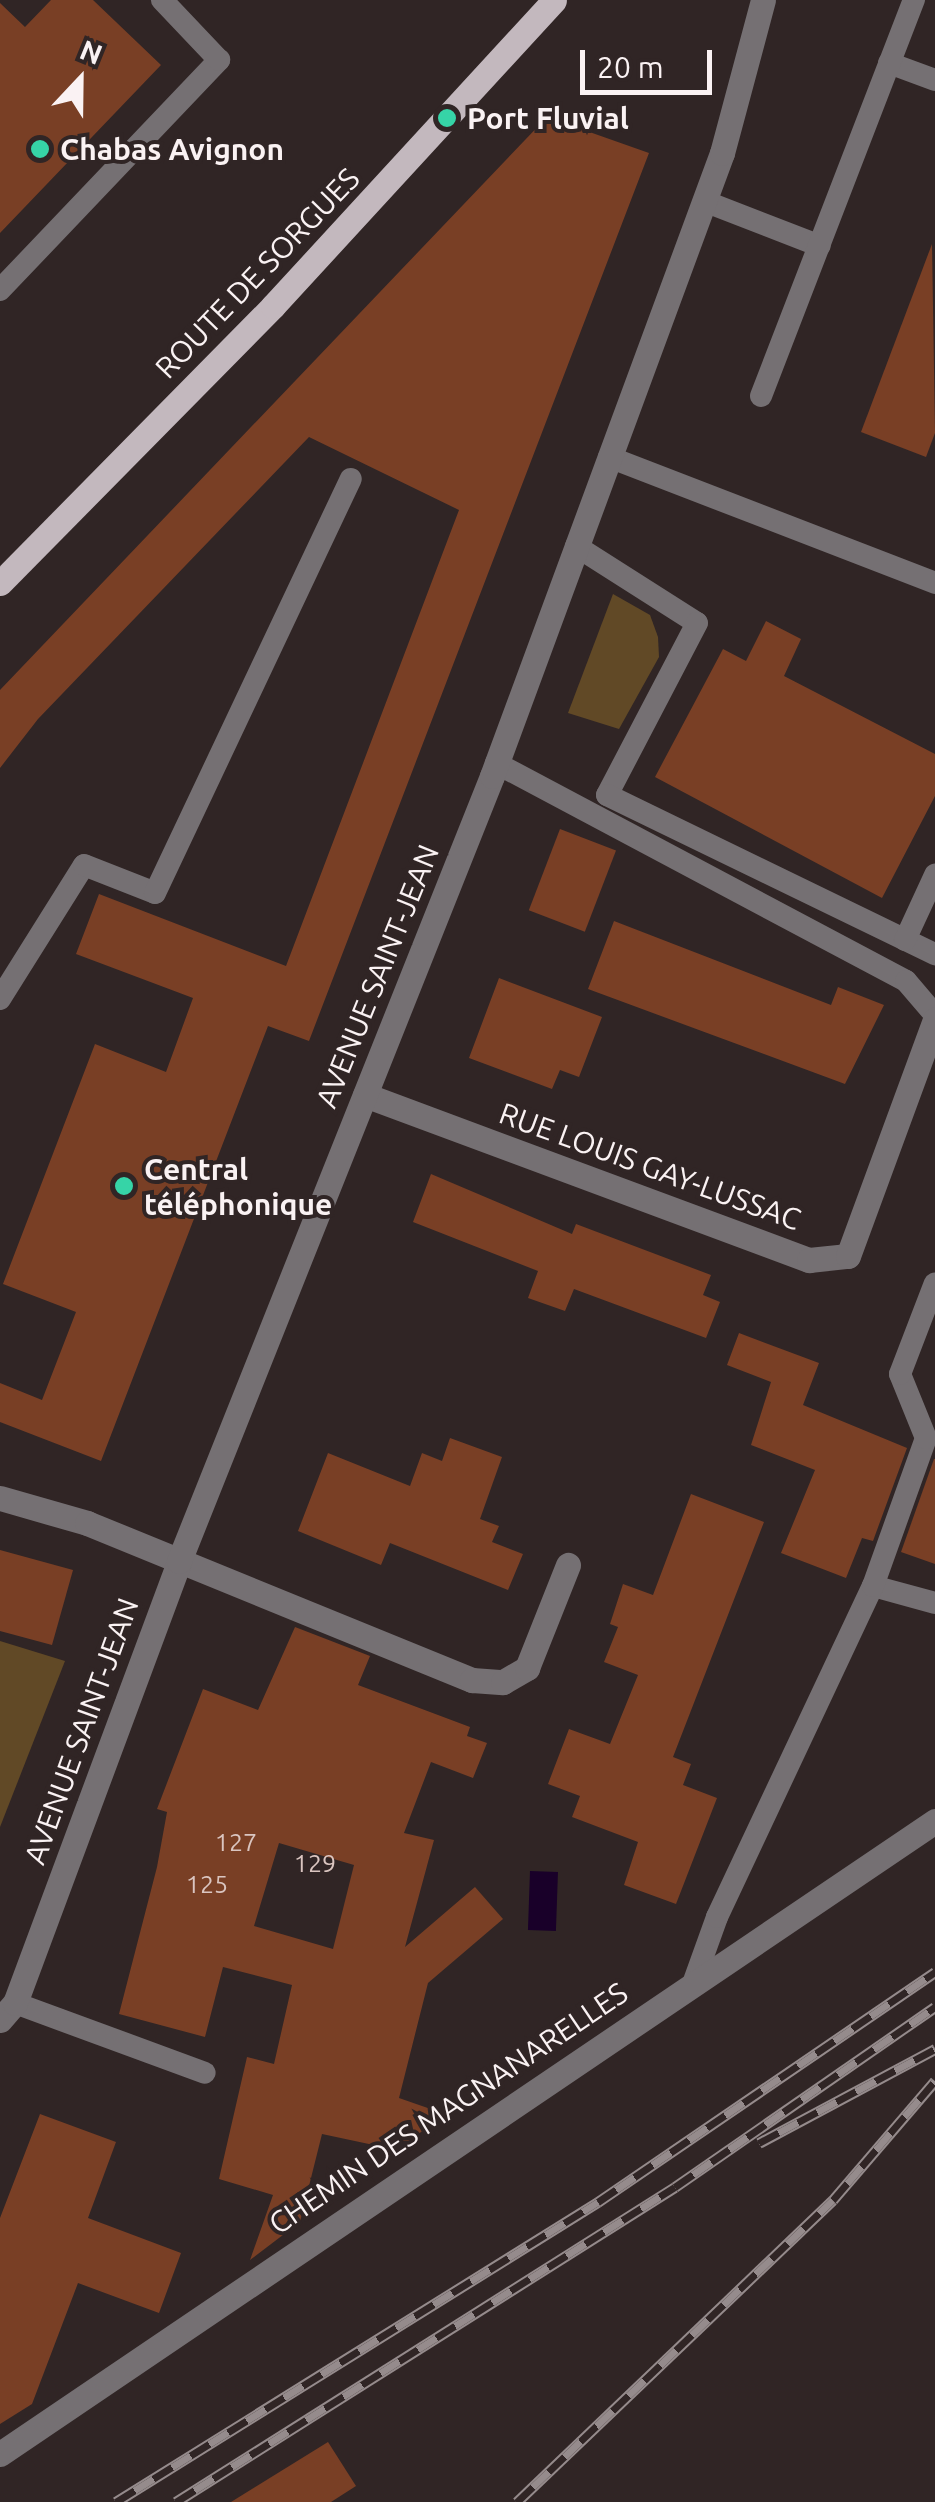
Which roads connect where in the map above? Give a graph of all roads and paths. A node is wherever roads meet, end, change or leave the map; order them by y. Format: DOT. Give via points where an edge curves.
graph roads {
  1 [pos="162,0"];
  2 [pos="554,0"];
  3 [pos="763,0"];
  4 [pos="914,0"];
  5 [pos="890,63"];
  6 [pos="935,80"];
  7 [pos="704,201"];
  8 [pos="820,246"];
  9 [pos="0,290"];
  10 [pos="760,396"];
  11 [pos="609,456"];
  12 [pos="351,478"];
  13 [pos="576,546"];
  14 [pos="935,583"];
  15 [pos="0,584"];
  16 [pos="496,763"];
  17 [pos="935,876"];
  18 [pos="904,940"];
  19 [pos="935,954"];
  20 [pos="0,998"];
  21 [pos="935,1017"];
  22 [pos="364,1095"];
  23 [pos="935,1283"];
  24 [pos="0,1498"];
  25 [pos="179,1560"];
  26 [pos="568,1565"];
  27 [pos="873,1586"];
  28 [pos="935,1603"];
  29 [pos="935,1821"];
  30 [pos="694,1980"];
  31 [pos="4,2012"];
  32 [pos="206,2073"];
  33 [pos="0,2454"];
  1 -- 9 [label="lane" via="219,60"];
  2 -- 15 [label="main road, ROUTE DE SORGUES" via="274,306"];
  3 -- 7 [label="street, AVENUE SAINT-JEAN"];
  4 -- 5 [label="lane"];
  5 -- 6 [label="lane"];
  5 -- 8 [label="lane"];
  7 -- 8 [label="lane"];
  7 -- 11 [label="street, AVENUE SAINT-JEAN"];
  8 -- 10 [label="lane"];
  11 -- 13 [label="street, AVENUE SAINT-JEAN"];
  11 -- 14 [label="lane"];
  12 -- 20 [label="lane" via="155,892 84,866"];
  13 -- 16 [label="street, AVENUE SAINT-JEAN"];
  13 -- 18 [label="lane" via="697,623 606,794"];
  16 -- 21 [label="lane" via="906,981"];
  16 -- 22 [label="street, AVENUE SAINT-JEAN"];
  17 -- 18 [label="lane"];
  18 -- 19 [label="lane"];
  21 -- 22 [label="street, RUE LOUIS GAY-LUSSAC" via="848,1256 810,1260"];
  22 -- 25 [label="street, AVENUE SAINT-JEAN"];
  23 -- 27 [label="lane" via="900,1374 926,1438"];
  24 -- 25 [label="street" via="87,1522"];
  25 -- 26 [label="street" via="472,1680 503,1682 527,1668"];
  25 -- 31 [label="street, AVENUE SAINT-JEAN"];
  27 -- 28 [label="lane"];
  27 -- 30 [label="lane" via="717,1917"];
  29 -- 30 [label="street, CHEMIN DES MAGNANARELLES"];
  30 -- 33 [label="street, CHEMIN DES MAGNANARELLES"];
  31 -- 32 [label="lane"];
}
